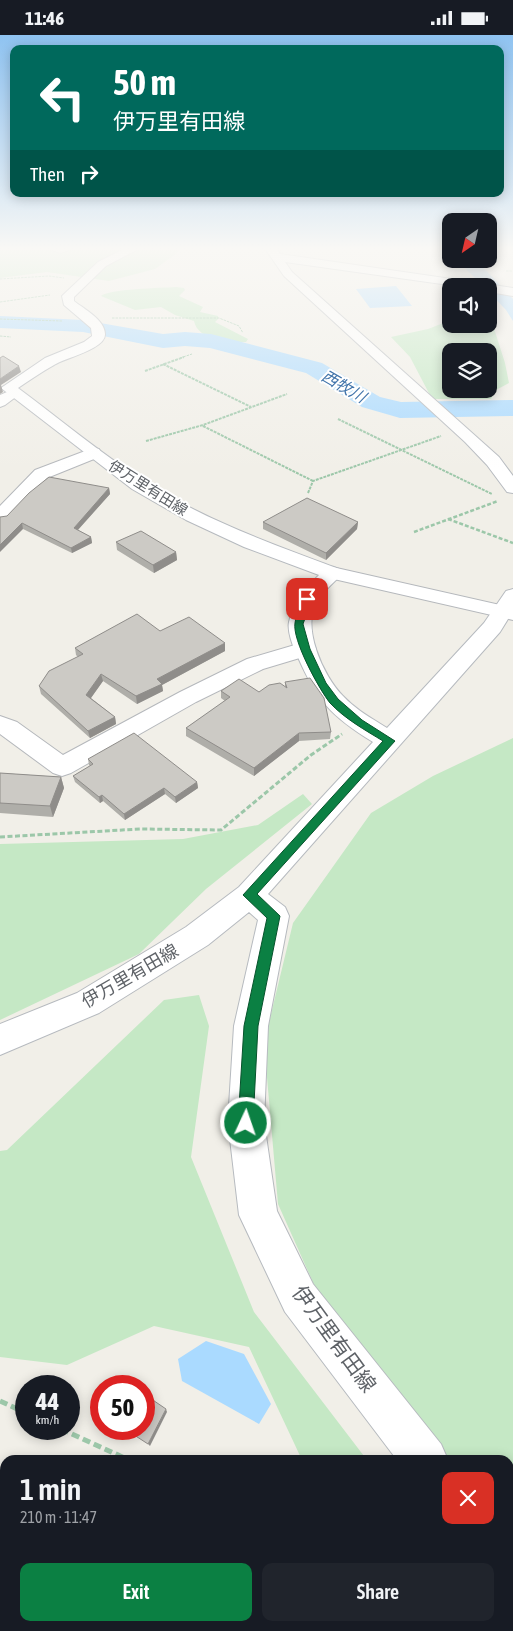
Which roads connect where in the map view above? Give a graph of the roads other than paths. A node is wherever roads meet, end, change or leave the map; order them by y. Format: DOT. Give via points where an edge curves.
graph roads {
  1 [pos="89,321"];
  2 [pos="340,321"];
  3 [pos="6,392"];
  4 [pos="94,453"];
  5 [pos="513,488"];
  6 [pos="0,516"];
  7 [pos="332,573"];
  8 [pos="510,607"];
  9 [pos="305,649"];
  10 [pos="0,724"];
  11 [pos="390,741"];
  12 [pos="249,895"];
  13 [pos="0,1040"];
  14 [pos="421,1455"];
  1 -- 3 [label="main road, 伊万里有田線" via="98,330 98,338 50,361"];
  2 -- 5 [label="main road" via="493,461"];
  3 -- 4 [label="main road, 伊万里有田線"];
  4 -- 6 [label="main road" via="40,474"];
  4 -- 7 [label="main road, 伊万里有田線" via="138,485 193,516 252,543"];
  7 -- 8 [label="main road, 伊万里有田線"];
  7 -- 9 [label="main road" via="307,599 298,624"];
  8 -- 11 [label="main road, 伊万里有田線"];
  9 -- 10 [label="main road" via="255,664 62,767"];
  9 -- 11 [label="main road" via="334,701 359,722"];
  11 -- 12 [label="main road, 伊万里有田線"];
  12 -- 13 [label="main road, 伊万里有田線" via="197,936 141,973 88,1003"];
  12 -- 14 [label="main road, 伊万里有田線" via="274,916 251,1026 246,1123 258,1215 299,1298"];
}
